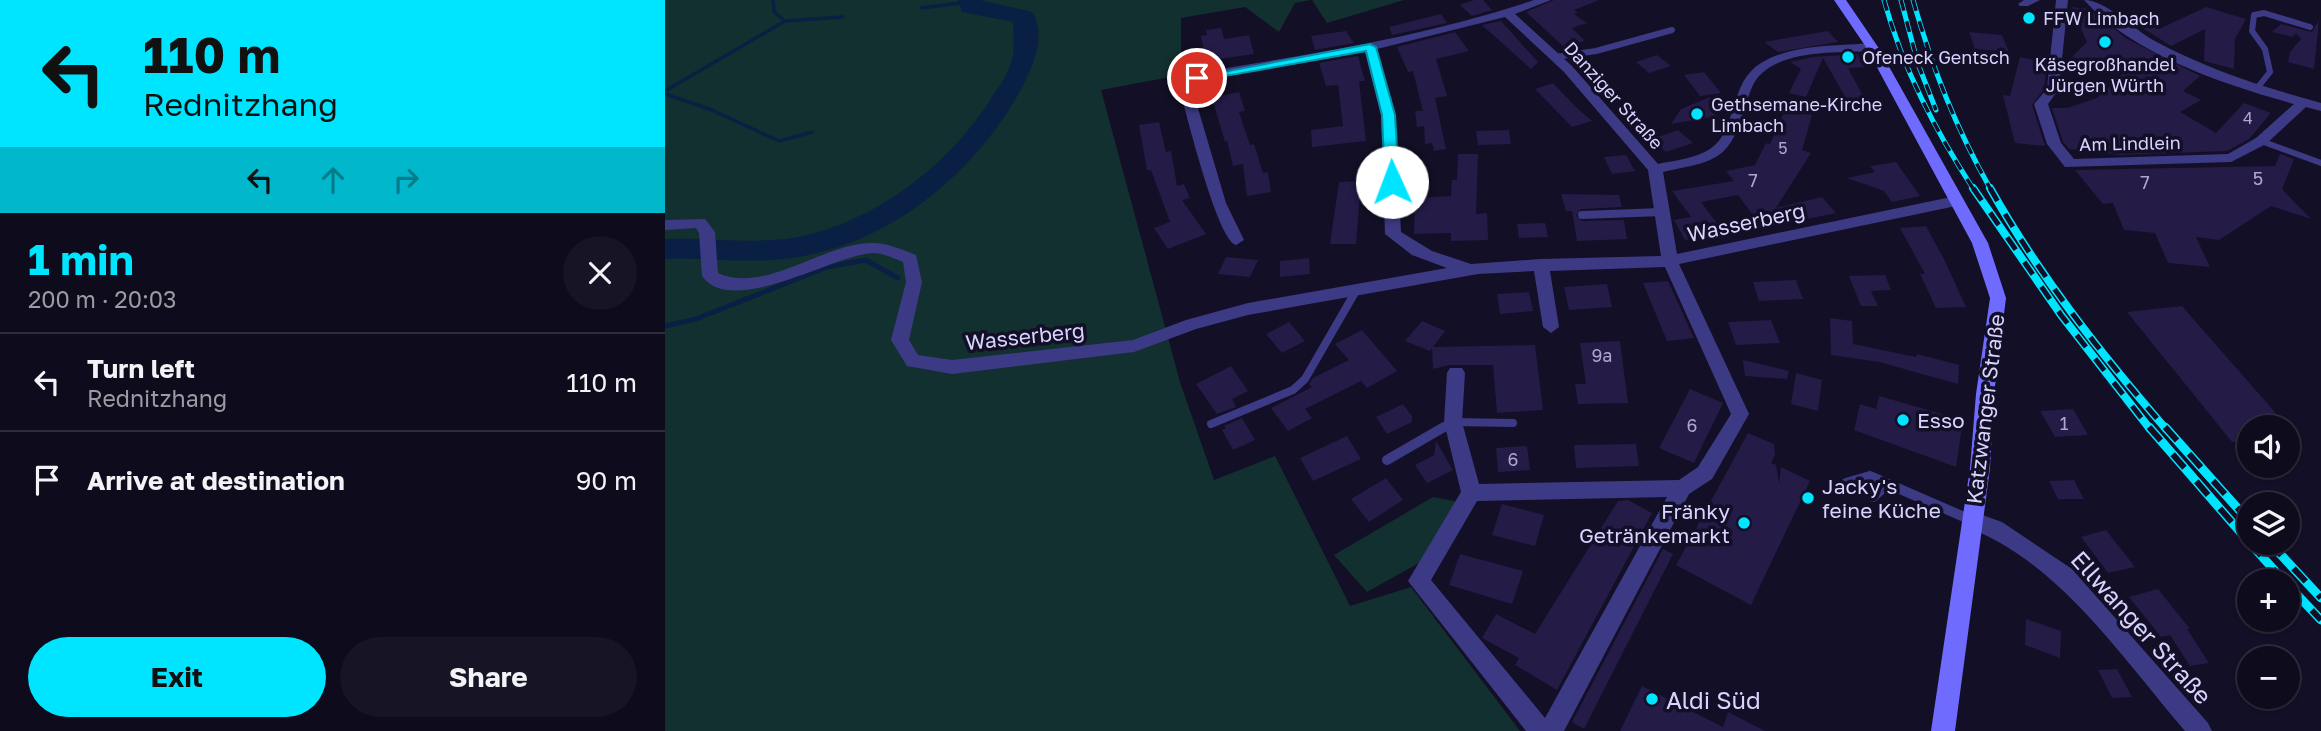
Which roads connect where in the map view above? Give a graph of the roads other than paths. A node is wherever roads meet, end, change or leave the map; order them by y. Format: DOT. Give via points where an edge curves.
graph roads {
  1 [pos="1545,0"];
  2 [pos="2062,0"];
  3 [pos="2091,0"];
  4 [pos="1839,1"];
  5 [pos="1507,13"];
  6 [pos="2310,27"];
  7 [pos="1672,30"];
  8 [pos="1370,47"];
  9 [pos="1872,47"];
  10 [pos="1555,57"];
  11 [pos="2258,87"];
  12 [pos="2304,102"];
  13 [pos="2321,107"];
  14 [pos="2261,141"];
  15 [pos="2321,163"];
  16 [pos="1655,169"];
  17 [pos="1957,201"];
  18 [pos="1662,212"];
  19 [pos="1581,215"];
  20 [pos="665,225"];
  21 [pos="1236,240"];
  22 [pos="1670,261"];
  23 [pos="1541,264"];
  24 [pos="1478,268"];
  25 [pos="1357,289"];
  26 [pos="1552,327"];
  27 [pos="1456,373"];
  28 [pos="1453,422"];
  29 [pos="1513,422"];
  30 [pos="1211,424"];
  31 [pos="1387,460"];
  32 [pos="1846,482"];
  33 [pos="1900,487"];
  34 [pos="1682,488"];
  35 [pos="1471,493"];
  36 [pos="1873,498"];
  37 [pos="1971,520"];
  38 [pos="1541,731"];
  39 [pos="1551,731"];
  40 [pos="1943,731"];
  41 [pos="2200,731"];
  1 -- 5 [label="street"];
  2 -- 14 [label="street, Am Lindlein" via="2053,89 2041,104 2054,144 2070,164 2231,158"];
  3 -- 11 [label="street" via="2167,55"];
  4 -- 9 [label="main road, Katzwanger Straße"];
  5 -- 8 [label="street"];
  5 -- 10 [label="street, Danziger Straße"];
  6 -- 11 [label="lane" via="2264,13 2254,15 2252,31 2265,49 2270,72"];
  7 -- 10 [label="lane" via="1606,49"];
  8 -- 21 [label="street" via="1197,78 1185,86 1219,203"];
  8 -- 24 [label="street" via="1388,115 1392,234 1405,246 1440,261"];
  9 -- 16 [label="street" via="1807,53 1765,65 1745,85 1727,142 1714,154"];
  9 -- 17 [label="main road, Katzwanger Straße"];
  10 -- 16 [label="street, Danziger Straße"];
  11 -- 12 [label="street"];
  12 -- 13 [label="street"];
  12 -- 14 [label="street, Am Lindlein"];
  14 -- 15 [label="lane"];
  16 -- 18 [label="street, Danziger Straße"];
  17 -- 22 [label="street, Wasserberg"];
  17 -- 37 [label="main road, Katzwanger Straße" via="1980,243 1997,298"];
  18 -- 19 [label="lane"];
  18 -- 22 [label="street, Danziger Straße"];
  20 -- 25 [label="street, Wasserberg" via="700,223 707,232 710,276 720,284 743,286 874,248 910,259 914,282 900,340 913,361 952,367 1134,345 1248,309"];
  22 -- 23 [label="street, Wasserberg"];
  22 -- 34 [label="street, Danziger Straße" via="1740,414 1705,473"];
  23 -- 24 [label="street, Wasserberg"];
  23 -- 26 [label="street"];
  24 -- 25 [label="street, Wasserberg"];
  25 -- 30 [label="lane" via="1305,379 1293,390"];
  27 -- 28 [label="street"];
  28 -- 29 [label="lane"];
  28 -- 31 [label="lane"];
  28 -- 35 [label="street"];
  32 -- 33 [label="lane" via="1870,476"];
  33 -- 36 [label="lane" via="1884,488"];
  33 -- 37 [label="lane"];
  34 -- 35 [label="street"];
  34 -- 39 [label="street"];
  35 -- 38 [label="street" via="1419,581"];
  37 -- 40 [label="main road, Katzwanger Straße"];
  37 -- 41 [label="street, Ellwanger Straße" via="1995,528 2065,576"];
}
